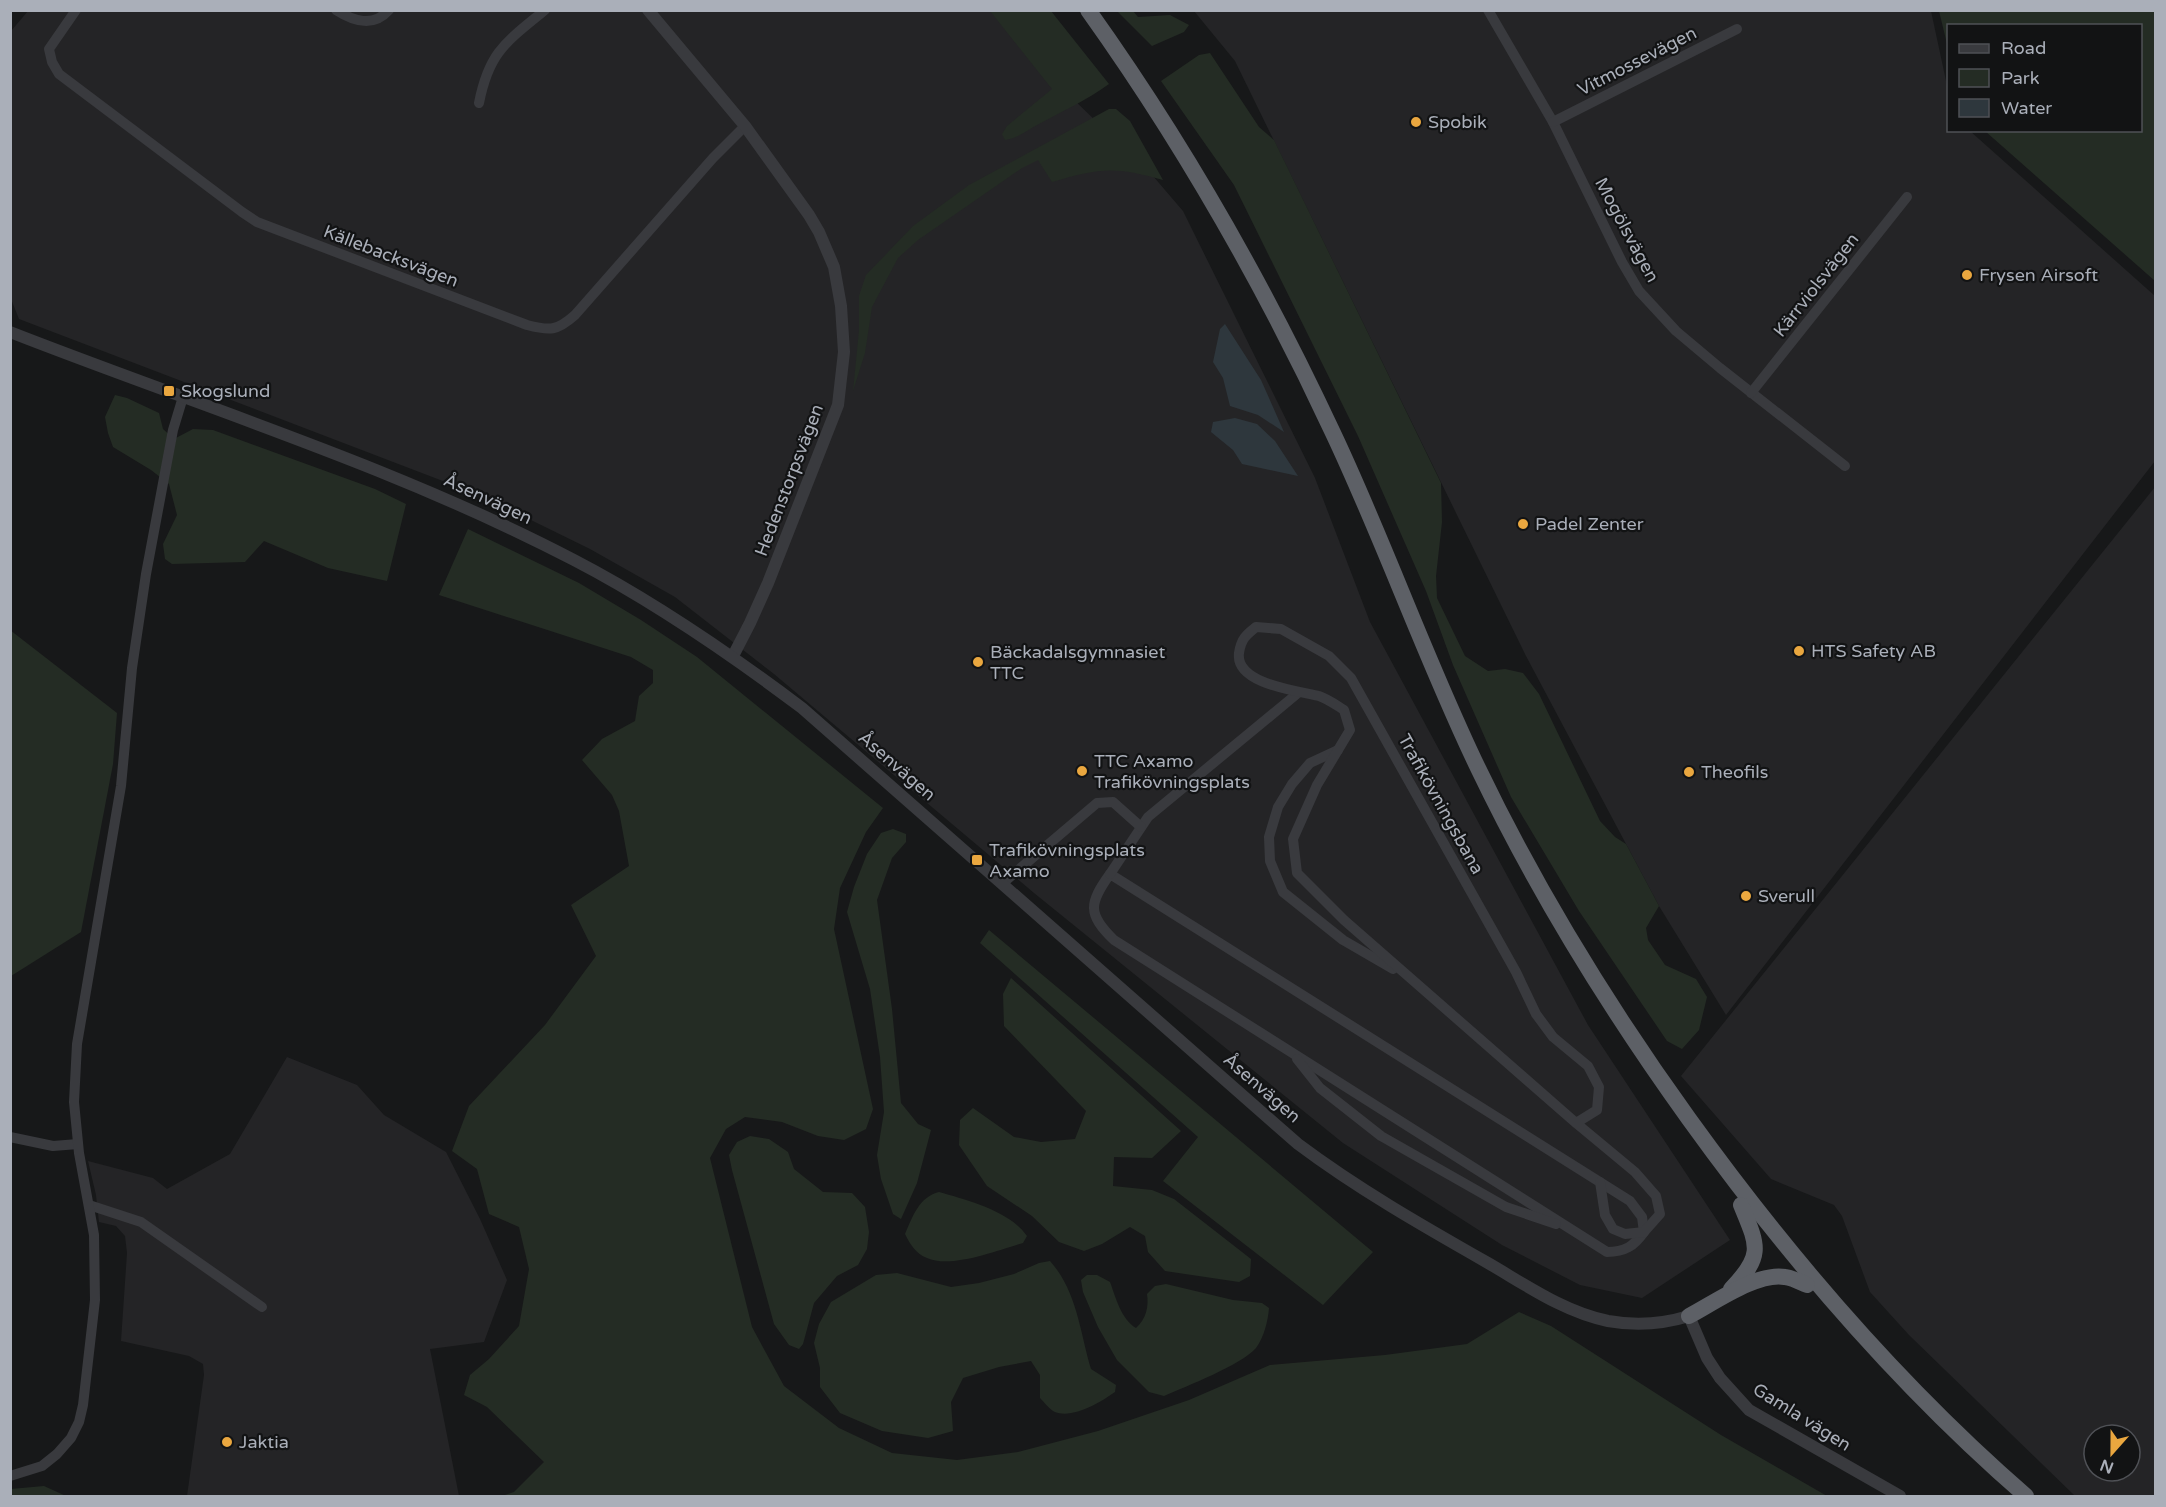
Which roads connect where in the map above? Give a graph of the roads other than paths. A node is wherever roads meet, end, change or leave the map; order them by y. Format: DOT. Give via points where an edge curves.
graph roads {
  1 [pos="76,10"];
  2 [pos="336,10"];
  3 [pos="389,10"];
  4 [pos="545,10"];
  5 [pos="648,10"];
  6 [pos="1075,10"];
  7 [pos="1088,10"];
  8 [pos="1488,10"];
  9 [pos="1737,29"];
  10 [pos="479,103"];
  11 [pos="1552,122"];
  12 [pos="745,126"];
  13 [pos="1907,197"];
  14 [pos="10,332"];
  15 [pos="1752,393"];
  16 [pos="183,396"];
  17 [pos="1845,466"];
  18 [pos="733,656"];
  19 [pos="1298,693"];
  20 [pos="1338,750"];
  21 [pos="1141,826"];
  22 [pos="1110,874"];
  23 [pos="1003,883"];
  24 [pos="1412,980"];
  25 [pos="1291,1052"];
  26 [pos="1576,1123"];
  27 [pos="10,1137"];
  28 [pos="78,1144"];
  29 [pos="1600,1182"];
  30 [pos="1741,1205"];
  31 [pos="89,1206"];
  32 [pos="1572,1229"];
  33 [pos="1644,1232"];
  34 [pos="1807,1285"];
  35 [pos="1722,1298"];
  36 [pos="262,1307"];
  37 [pos="1689,1316"];
  38 [pos="10,1476"];
  39 [pos="1900,1497"];
  40 [pos="2014,1497"];
  41 [pos="2026,1497"];
  1 -- 12 [label="street, Källebacksvägen" via="49,49 60,74 242,212 267,226 547,330 565,324 575,315"];
  2 -- 3 [label="street" via="364,22 375,21"];
  4 -- 10 [label="street" via="494,58 484,78"];
  5 -- 12 [label="street, Hedenstorpsvägen"];
  6 -- 30 [label="highway" via="1174,155 1262,309 1325,439 1453,733 1523,873 1647,1075"];
  7 -- 41 [label="highway" via="1182,149 1272,309 1334,435 1478,769 1587,967 1711,1149 1813,1278 1930,1407"];
  8 -- 11 [label="street, Mogölsvägen"];
  9 -- 11 [label="street, Vitmossevägen"];
  11 -- 15 [label="street, Mogölsvägen" via="1639,291 1676,331"];
  12 -- 18 [label="street, Hedenstorpsvägen" via="799,200 824,243 834,267 844,352 838,405 768,583"];
  13 -- 15 [label="street, Kärrviolsvägen"];
  14 -- 16 [label="street, Åsenvägen"];
  15 -- 17 [label="street, Mogölsvägen"];
  16 -- 18 [label="street, Åsenvägen" via="419,487 503,524 645,599"];
  16 -- 28 [label="street" via="146,574 121,786 77,1044 74,1102"];
  18 -- 23 [label="street, Åsenvägen" via="802,708"];
  19 -- 20 [label="street, Trafikövningsbana" via="1321,697 1344,710 1350,730"];
  19 -- 21 [label="street, Trafikövningsbana"];
  19 -- 26 [label="street, Trafikövningsbana" via="1254,678 1240,664 1243,638 1257,627 1281,628 1329,656 1351,678 1536,1014 1553,1037 1588,1066 1599,1087 1597,1110"];
  20 -- 24 [label="street, Trafikövningsbana" via="1293,838 1297,873"];
  20 -- 24 [label="street, Trafikövningsbana" via="1310,764 1292,784 1278,807 1269,837 1270,861 1282,892 1343,940"];
  21 -- 22 [label="street, Trafikövningsbana"];
  21 -- 23 [label="street" via="1113,801 1097,803"];
  22 -- 25 [label="street, Trafikövningsbana" via="1098,891 1093,910 1099,926 1114,940"];
  22 -- 29 [label="street"];
  23 -- 37 [label="street, Åsenvägen" via="1298,1144 1370,1194 1569,1309 1630,1323 1648,1324"];
  24 -- 26 [label="street, Trafikövningsbana"];
  25 -- 32 [label="street, Trafikövningsbana"];
  25 -- 32 [label="street, Trafikövningsbana" via="1320,1088 1381,1136 1506,1208"];
  26 -- 33 [label="street, Trafikövningsbana" via="1635,1172 1656,1196 1660,1214"];
  27 -- 28 [label="street" via="52,1146"];
  28 -- 31 [label="street"];
  29 -- 33 [label="street" via="1630,1200 1642,1217"];
  29 -- 33 [label="street" via="1605,1215 1613,1229 1625,1234"];
  30 -- 34 [label="highway"];
  30 -- 35 [label="highway" via="1755,1238 1755,1257 1746,1274"];
  31 -- 36 [label="street" via="141,1222"];
  31 -- 38 [label="street" via="94,1235 95,1300 79,1422 71,1438 42,1466"];
  32 -- 33 [label="street, Trafikövningsbana" via="1607,1252 1619,1252 1634,1245"];
  34 -- 35 [label="highway" via="1774,1276"];
  34 -- 40 [label="highway" via="1925,1412"];
  35 -- 37 [label="highway"];
  37 -- 39 [label="street, Gamla vägen" via="1707,1358 1749,1410"];
}
